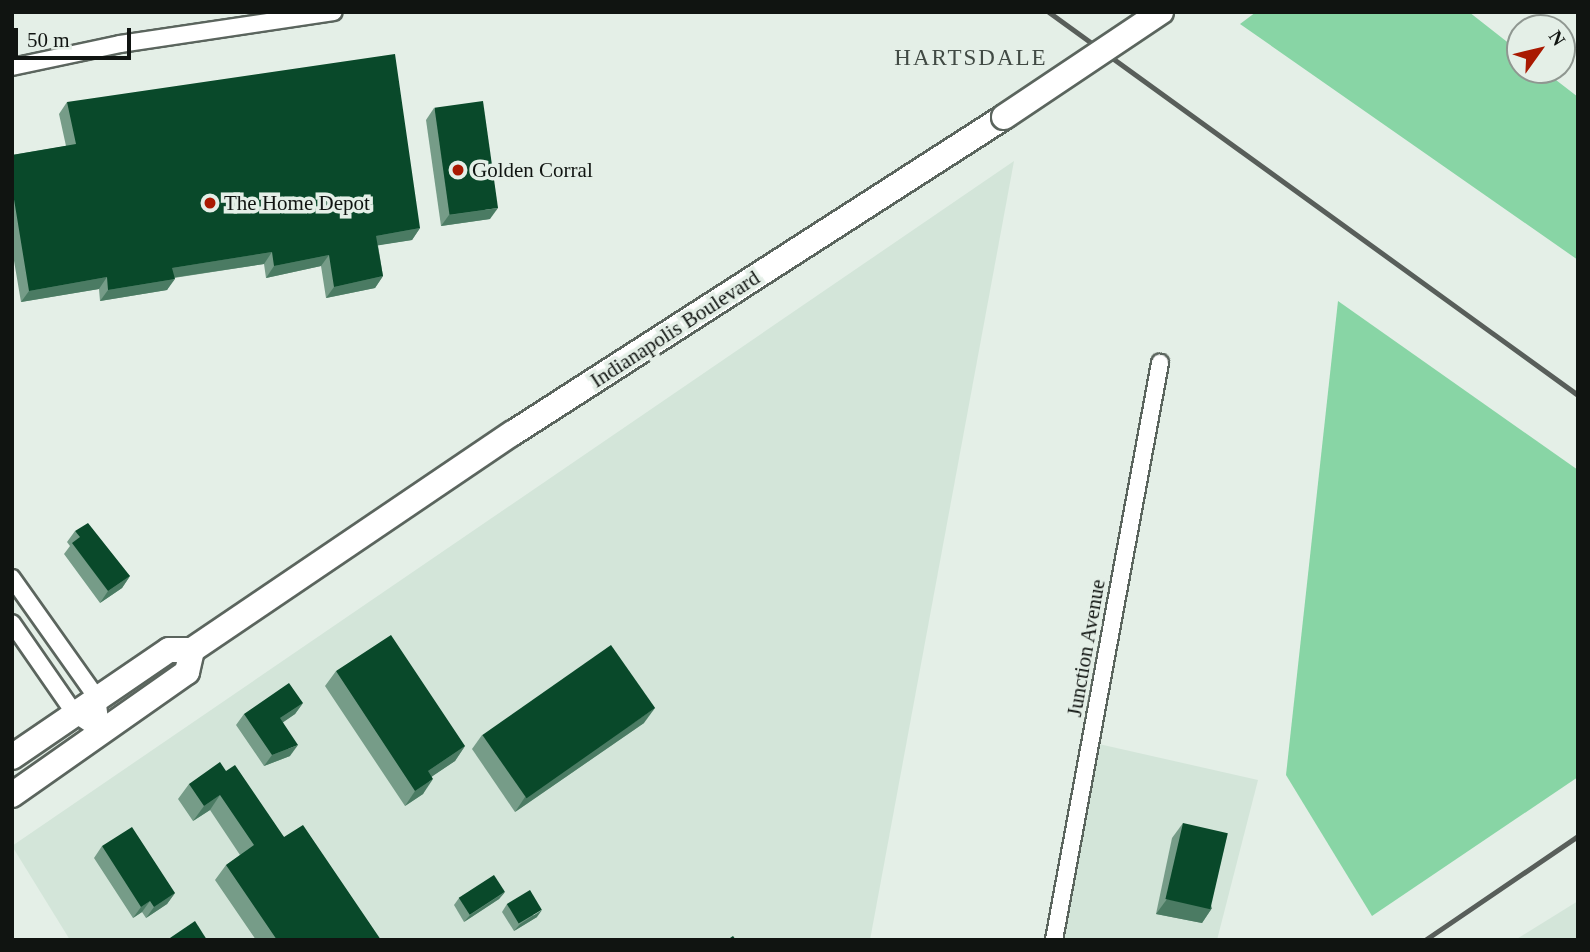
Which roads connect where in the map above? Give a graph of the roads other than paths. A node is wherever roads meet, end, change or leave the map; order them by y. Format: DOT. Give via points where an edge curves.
graph roads {
  1 [pos="334,12"];
  2 [pos="1160,12"];
  3 [pos="12,67"];
  4 [pos="1160,363"];
  5 [pos="12,578"];
  6 [pos="12,623"];
  7 [pos="192,650"];
  8 [pos="97,698"];
  9 [pos="75,714"];
  10 [pos="102,732"];
  11 [pos="12,757"];
  12 [pos="12,795"];
  13 [pos="1054,940"];
  1 -- 3 [label="street" via="120,44"];
  2 -- 7 [label="highway, Indianapolis Boulevard, bridge" via="513,433"];
  4 -- 13 [label="street, Junction Avenue"];
  5 -- 8 [label="street"];
  6 -- 9 [label="street"];
  7 -- 8 [label="highway, Indianapolis Boulevard" via="169,650"];
  7 -- 10 [label="highway, Indianapolis Boulevard" via="187,672"];
  8 -- 9 [label="highway, Indianapolis Boulevard"];
  8 -- 10 [label="street"];
  9 -- 10 [label="street"];
  9 -- 11 [label="highway, Indianapolis Boulevard"];
  10 -- 12 [label="highway, Indianapolis Boulevard"];
}
